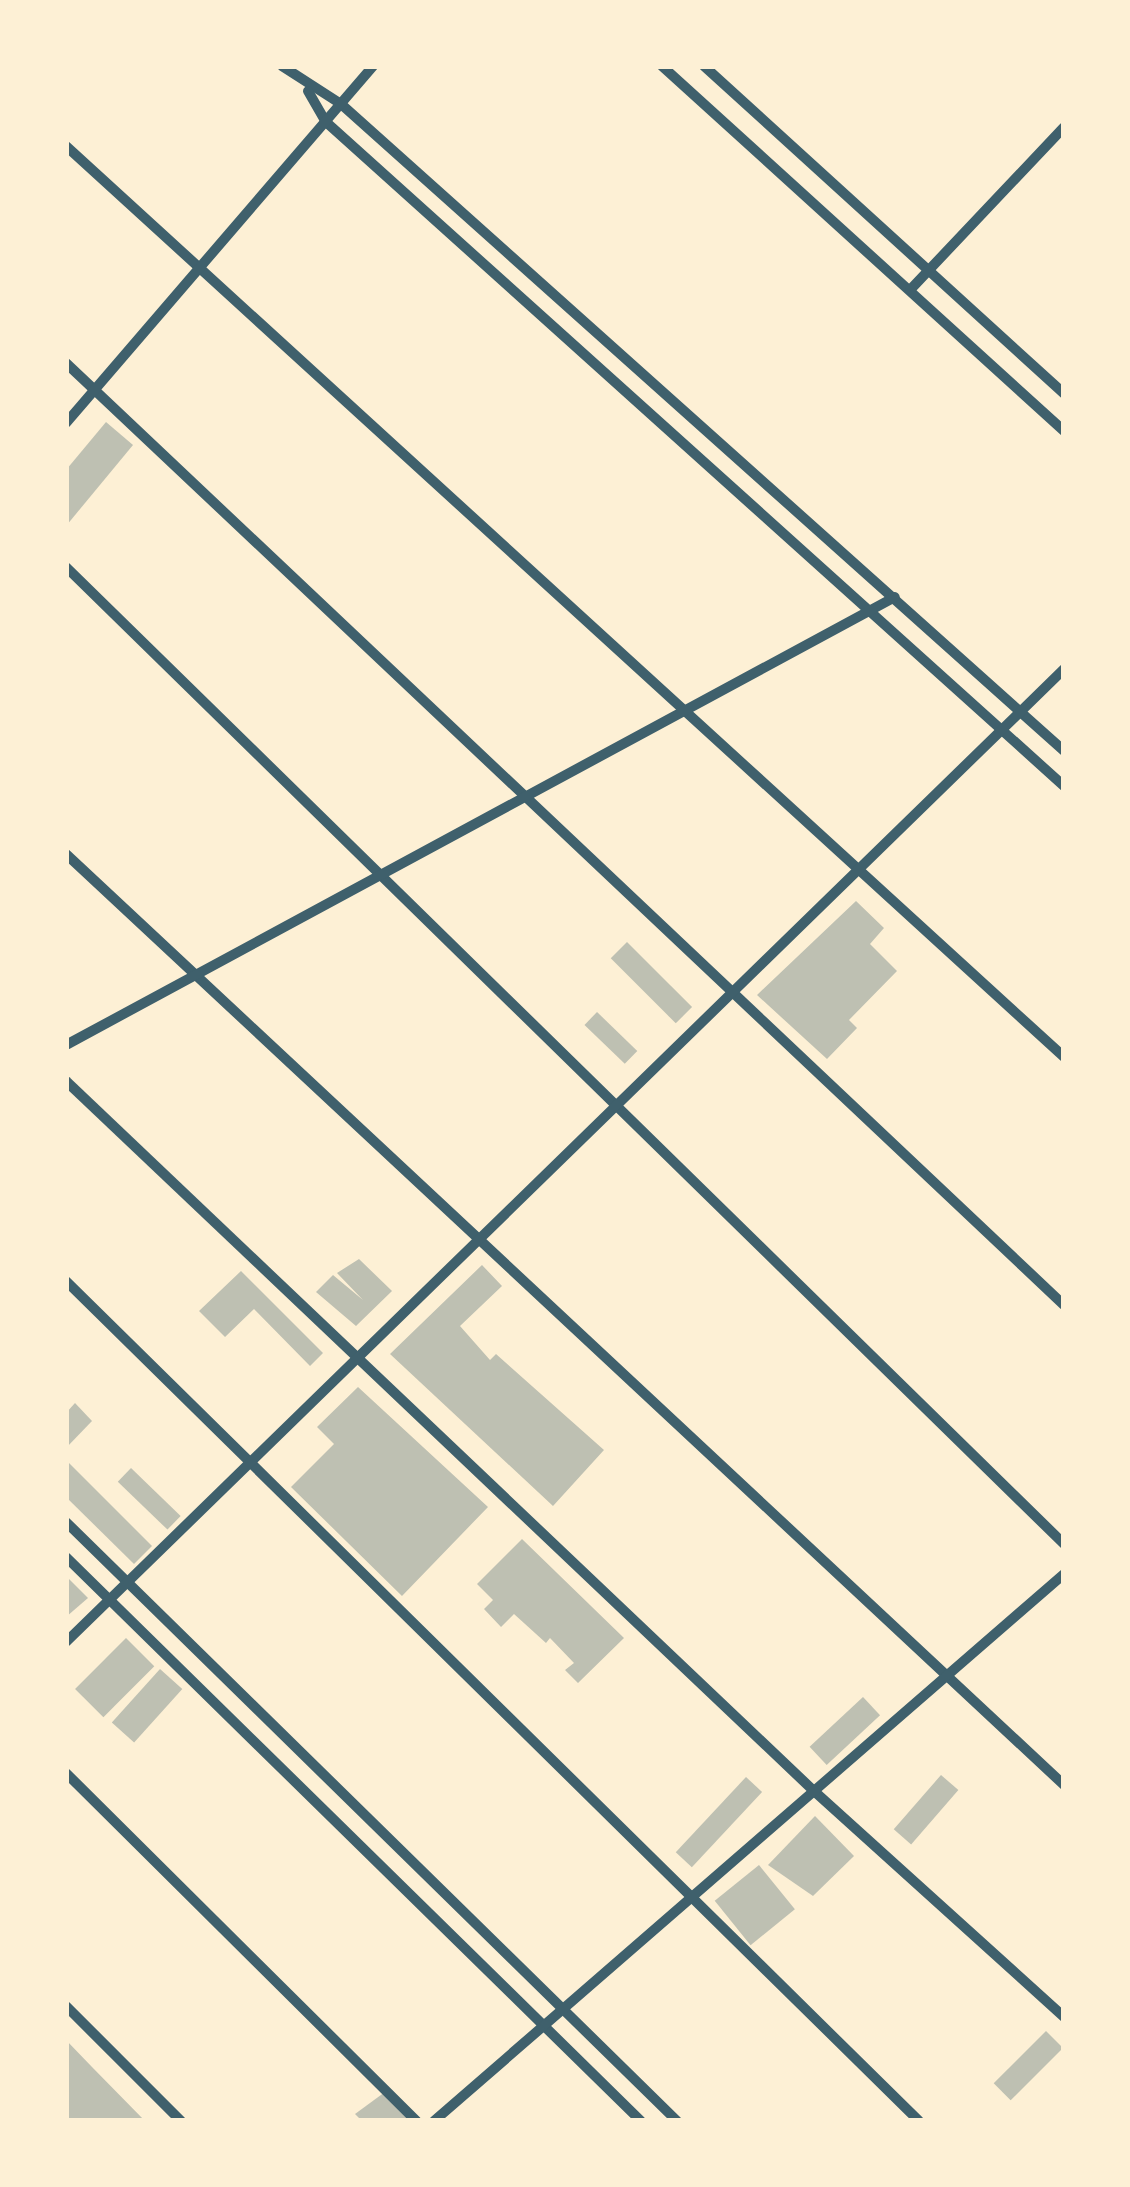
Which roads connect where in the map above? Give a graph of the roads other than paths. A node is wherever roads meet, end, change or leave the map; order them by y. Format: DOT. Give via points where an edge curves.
graph roads {
  1 [pos="282,66"];
  2 [pos="373,66"];
  3 [pos="662,66"];
  4 [pos="704,66"];
  5 [pos="306,87"];
  6 [pos="341,104"];
  7 [pos="326,122"];
  8 [pos="1064,127"];
  9 [pos="66,146"];
  10 [pos="198,268"];
  11 [pos="928,270"];
  12 [pos="910,290"];
  13 [pos="66,363"];
  14 [pos="94,390"];
  15 [pos="1064,394"];
  16 [pos="66,423"];
  17 [pos="1064,431"];
  18 [pos="66,567"];
  19 [pos="895,597"];
  20 [pos="872,610"];
  21 [pos="1064,669"];
  22 [pos="684,712"];
  23 [pos="1020,712"];
  24 [pos="1003,729"];
  25 [pos="1064,751"];
  26 [pos="1064,786"];
  27 [pos="524,798"];
  28 [pos="66,854"];
  29 [pos="859,868"];
  30 [pos="372,874"];
  31 [pos="196,975"];
  32 [pos="731,992"];
  33 [pos="66,1045"];
  34 [pos="1064,1057"];
  35 [pos="66,1081"];
  36 [pos="614,1107"];
  37 [pos="478,1239"];
  38 [pos="66,1281"];
  39 [pos="1064,1305"];
  40 [pos="356,1355"];
  41 [pos="247,1466"];
  42 [pos="66,1522"];
  43 [pos="1064,1544"];
  44 [pos="66,1558"];
  45 [pos="1064,1574"];
  46 [pos="129,1581"];
  47 [pos="109,1600"];
  48 [pos="66,1642"];
  49 [pos="943,1674"];
  50 [pos="325,1772"];
  51 [pos="66,1773"];
  52 [pos="1064,1785"];
  53 [pos="305,1790"];
  54 [pos="814,1791"];
  55 [pos="689,1900"];
  56 [pos="66,2006"];
  57 [pos="566,2012"];
  58 [pos="1064,2017"];
  59 [pos="545,2029"];
  60 [pos="181,2121"];
  61 [pos="417,2121"];
  62 [pos="434,2121"];
  63 [pos="641,2121"];
  64 [pos="677,2121"];
  65 [pos="919,2121"];
  1 -- 5 [label="street"];
  2 -- 6 [label="street"];
  3 -- 12 [label="street"];
  4 -- 11 [label="street"];
  5 -- 6 [label="street"];
  5 -- 7 [label="street"];
  6 -- 7 [label="street"];
  6 -- 19 [label="street"];
  7 -- 10 [label="street"];
  7 -- 20 [label="street"];
  8 -- 11 [label="street"];
  9 -- 10 [label="street"];
  10 -- 14 [label="street"];
  10 -- 22 [label="street"];
  11 -- 12 [label="street"];
  11 -- 15 [label="street"];
  12 -- 17 [label="street"];
  13 -- 14 [label="street"];
  14 -- 16 [label="street"];
  14 -- 27 [label="street"];
  18 -- 30 [label="street"];
  19 -- 20 [label="street"];
  19 -- 23 [label="street"];
  20 -- 22 [label="street"];
  20 -- 24 [label="street"];
  21 -- 23 [label="street"];
  22 -- 27 [label="street"];
  22 -- 29 [label="street"];
  23 -- 24 [label="street"];
  23 -- 25 [label="street"];
  24 -- 26 [label="street"];
  24 -- 29 [label="street"];
  27 -- 30 [label="street"];
  27 -- 32 [label="street"];
  28 -- 31 [label="street"];
  29 -- 32 [label="street"];
  29 -- 34 [label="street"];
  30 -- 31 [label="street"];
  30 -- 36 [label="street"];
  31 -- 33 [label="street"];
  31 -- 37 [label="street"];
  32 -- 36 [label="street"];
  32 -- 39 [label="street"];
  35 -- 40 [label="street"];
  36 -- 37 [label="street"];
  36 -- 43 [label="street"];
  37 -- 40 [label="street"];
  37 -- 49 [label="street"];
  38 -- 41 [label="street"];
  40 -- 41 [label="street"];
  40 -- 54 [label="street"];
  41 -- 46 [label="street"];
  41 -- 55 [label="street"];
  42 -- 46 [label="street"];
  44 -- 47 [label="street"];
  45 -- 49 [label="street"];
  46 -- 47 [label="street"];
  46 -- 50 [label="street"];
  47 -- 48 [label="street"];
  47 -- 53 [label="street"];
  49 -- 52 [label="street"];
  49 -- 54 [label="street"];
  50 -- 53 [label="street"];
  50 -- 57 [label="street"];
  51 -- 61 [label="street"];
  53 -- 59 [label="street"];
  54 -- 55 [label="street"];
  54 -- 58 [label="street"];
  55 -- 57 [label="street"];
  55 -- 65 [label="street"];
  56 -- 60 [label="street"];
  57 -- 59 [label="street"];
  57 -- 64 [label="street"];
  59 -- 62 [label="street"];
  59 -- 63 [label="street"];
}
